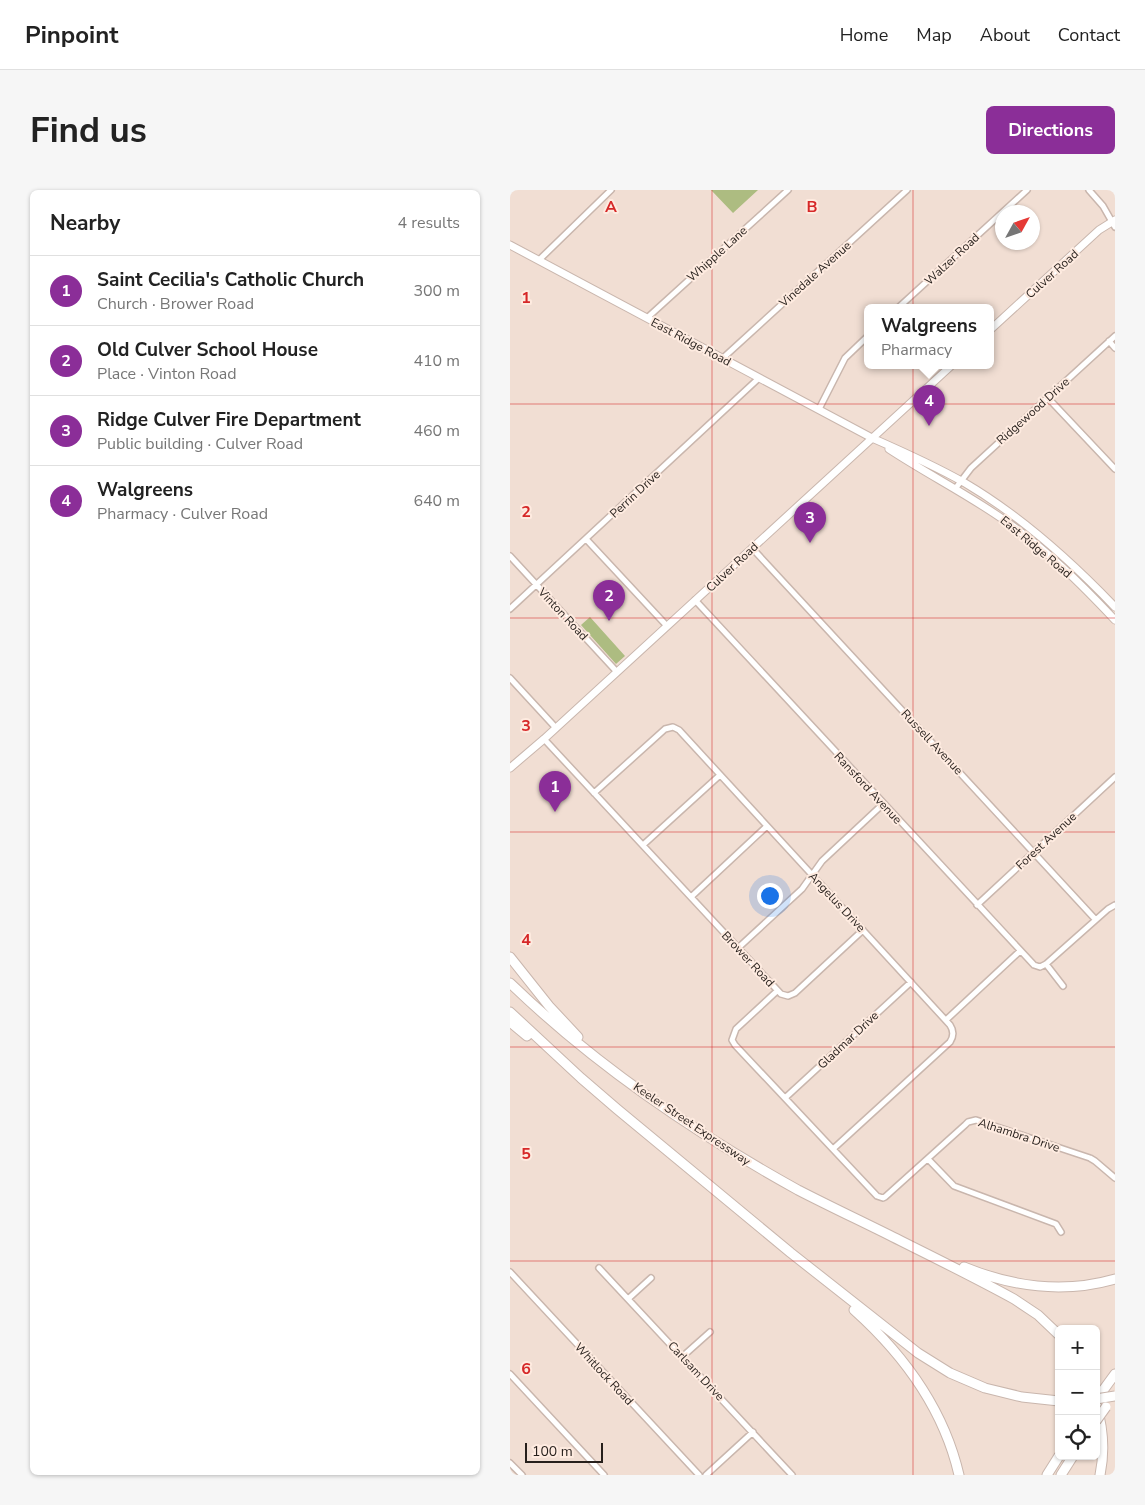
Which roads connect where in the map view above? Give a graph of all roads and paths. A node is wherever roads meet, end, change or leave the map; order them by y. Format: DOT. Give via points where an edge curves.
graph roads {
  1 [pos="611,190"];
  2 [pos="788,190"];
  3 [pos="907,190"];
  4 [pos="1027,190"];
  5 [pos="1089,190"];
  6 [pos="1114,223"];
  7 [pos="510,245"];
  8 [pos="539,260"];
  9 [pos="902,304"];
  10 [pos="646,318"];
  11 [pos="994,326"];
  12 [pos="1115,336"];
  13 [pos="864,340"];
  14 [pos="1109,341"];
  15 [pos="1115,348"];
  16 [pos="723,358"];
  17 [pos="948,369"];
  18 [pos="759,378"];
  19 [pos="1048,398"];
  20 [pos="819,410"];
  21 [pos="872,438"];
  22 [pos="1115,469"];
  23 [pos="960,480"];
  24 [pos="955,489"];
  25 [pos="586,539"];
  26 [pos="752,548"];
  27 [pos="510,556"];
  28 [pos="537,585"];
  29 [pos="695,600"];
  30 [pos="1115,607"];
  31 [pos="510,609"];
  32 [pos="1115,620"];
  33 [pos="667,626"];
  34 [pos="617,672"];
  35 [pos="510,678"];
  36 [pos="556,728"];
  37 [pos="544,739"];
  38 [pos="510,768"];
  39 [pos="720,775"];
  40 [pos="1115,777"];
  41 [pos="594,793"];
  42 [pos="884,804"];
  43 [pos="767,826"];
  44 [pos="643,845"];
  45 [pos="1034,852"];
  46 [pos="812,875"];
  47 [pos="691,897"];
  48 [pos="977,905"];
  49 [pos="1115,905"];
  50 [pos="1096,919"];
  51 [pos="863,930"];
  52 [pos="738,948"];
  53 [pos="1020,951"];
  54 [pos="510,957"];
  55 [pos="1046,964"];
  56 [pos="911,982"];
  57 [pos="510,983"];
  58 [pos="1063,986"];
  59 [pos="777,991"];
  60 [pos="510,1012"];
  61 [pos="946,1020"];
  62 [pos="510,1022"];
  63 [pos="629,1082"];
  64 [pos="588,1085"];
  65 [pos="785,1098"];
  66 [pos="833,1149"];
  67 [pos="928,1159"];
  68 [pos="1115,1178"];
  69 [pos="883,1198"];
  70 [pos="1061,1232"];
  71 [pos="892,1236"];
  72 [pos="791,1253"];
  73 [pos="599,1268"];
  74 [pos="510,1272"];
  75 [pos="650,1278"];
  76 [pos="1115,1280"];
  77 [pos="628,1299"];
  78 [pos="1055,1331"];
  79 [pos="710,1332"];
  80 [pos="682,1357"];
  81 [pos="1115,1373"];
  82 [pos="510,1374"];
  83 [pos="1115,1394"];
  84 [pos="1100,1396"];
  85 [pos="1100,1398"];
  86 [pos="1055,1400"];
  87 [pos="1100,1414"];
  88 [pos="1100,1415"];
  89 [pos="753,1432"];
  90 [pos="1056,1460"];
  91 [pos="1070,1460"];
  92 [pos="510,1463"];
  93 [pos="522,1475"];
  94 [pos="604,1475"];
  95 [pos="699,1475"];
  96 [pos="706,1475"];
  97 [pos="792,1475"];
  98 [pos="959,1475"];
  99 [pos="1047,1475"];
  100 [pos="1061,1475"];
  101 [pos="1100,1475"];
  1 -- 8 [label="street"];
  2 -- 10 [label="street, Whipple Lane"];
  3 -- 16 [label="street, Vinedale Avenue"];
  4 -- 9 [label="street, Walzer Road"];
  5 -- 6 [label="street"];
  6 -- 11 [label="main road, Culver Road" via="1099,230"];
  7 -- 8 [label="main road, East Ridge Road"];
  8 -- 10 [label="main road, East Ridge Road"];
  10 -- 16 [label="main road, East Ridge Road"];
  12 -- 14 [label="street, Ridgewood Drive"];
  13 -- 20 [label="street" via="845,358"];
  14 -- 15 [label="street"];
  14 -- 19 [label="street, Ridgewood Drive"];
  16 -- 18 [label="main road, East Ridge Road"];
  17 -- 21 [label="main road, Culver Road"];
  18 -- 20 [label="main road, East Ridge Road"];
  18 -- 25 [label="street, Perrin Drive"];
  19 -- 22 [label="street"];
  19 -- 23 [label="street, Ridgewood Drive"];
  20 -- 21 [label="main road, East Ridge Road"];
  21 -- 23 [label="main road, East Ridge Road"];
  21 -- 24 [label="main road, East Ridge Road"];
  21 -- 26 [label="main road, Culver Road"];
  23 -- 24 [label="street, Ridgewood Drive"];
  23 -- 30 [label="main road, East Ridge Road" via="1041,537"];
  24 -- 32 [label="main road, East Ridge Road" via="1027,537"];
  25 -- 28 [label="street, Perrin Drive"];
  25 -- 33 [label="street"];
  26 -- 29 [label="main road, Culver Road"];
  26 -- 45 [label="street, Russell Avenue"];
  27 -- 28 [label="street, Vinton Road"];
  28 -- 31 [label="street, Perrin Drive"];
  28 -- 34 [label="street, Vinton Road"];
  29 -- 33 [label="main road, Culver Road"];
  29 -- 42 [label="street, Ransford Avenue"];
  33 -- 34 [label="main road, Culver Road"];
  34 -- 36 [label="main road, Culver Road"];
  35 -- 36 [label="street"];
  36 -- 37 [label="main road, Culver Road"];
  37 -- 38 [label="main road, Culver Road"];
  37 -- 41 [label="street, Brower Road"];
  39 -- 41 [label="street, Angelus Drive" via="679,730 669,728"];
  39 -- 43 [label="street, Angelus Drive"];
  39 -- 44 [label="street"];
  40 -- 45 [label="street, Forest Avenue"];
  41 -- 44 [label="street, Brower Road"];
  42 -- 46 [label="street" via="822,861"];
  42 -- 48 [label="street, Ransford Avenue"];
  43 -- 46 [label="street, Angelus Drive"];
  43 -- 47 [label="street"];
  44 -- 47 [label="street, Brower Road"];
  45 -- 48 [label="street, Forest Avenue"];
  45 -- 50 [label="street, Russell Avenue"];
  46 -- 51 [label="street, Angelus Drive"];
  46 -- 52 [label="street" via="802,889"];
  47 -- 52 [label="street, Brower Road"];
  48 -- 53 [label="street, Ransford Avenue"];
  49 -- 50 [label="street"];
  50 -- 55 [label="street"];
  51 -- 56 [label="street, Angelus Drive"];
  51 -- 59 [label="street" via="795,993 784,996"];
  52 -- 59 [label="street, Brower Road"];
  53 -- 55 [label="street, Ransford Avenue" via="1034,965"];
  53 -- 61 [label="street"];
  54 -- 63 [label="highway" via="559,1018"];
  55 -- 58 [label="street"];
  56 -- 61 [label="street, Angelus Drive"];
  56 -- 65 [label="street, Gladmar Drive"];
  57 -- 63 [label="highway, Keeler Street Expressway" via="569,1036"];
  59 -- 65 [label="street, Brower Road" via="736,1029 732,1040"];
  60 -- 64 [label="highway"];
  61 -- 66 [label="street" via="953,1032 950,1042"];
  62 -- 64 [label="highway"];
  63 -- 71 [label="highway, Keeler Street Expressway" via="740,1156"];
  64 -- 72 [label="highway"];
  65 -- 66 [label="street, Brower Road"];
  66 -- 69 [label="street, Brower Road" via="877,1196"];
  67 -- 68 [label="street, Alhambra Drive" via="968,1122 976,1120 1090,1158"];
  67 -- 69 [label="street, Alhambra Drive"];
  67 -- 70 [label="street" via="954,1186 1056,1224"];
  71 -- 76 [label="highway" via="978,1273 1017,1284 1069,1288"];
  71 -- 78 [label="highway" via="1014,1299"];
  72 -- 86 [label="highway" via="902,1342 941,1368 1003,1393"];
  72 -- 98 [label="highway" via="868,1323 905,1365 940,1421"];
  73 -- 77 [label="street, Carlsam Drive"];
  74 -- 95 [label="street, Whitlock Road"];
  75 -- 77 [label="street"];
  77 -- 80 [label="street, Carlsam Drive"];
  79 -- 80 [label="street"];
  80 -- 89 [label="street, Carlsam Drive"];
  81 -- 84 [label="highway"];
  82 -- 94 [label="street"];
  83 -- 85 [label="highway, bridge"];
  83 -- 88 [label="highway, bridge"];
  87 -- 101 [label="highway" via="1103,1460"];
  89 -- 96 [label="street"];
  89 -- 97 [label="street, Carlsam Drive"];
  90 -- 99 [label="highway"];
  91 -- 100 [label="highway"];
  92 -- 93 [label="street"];
}
